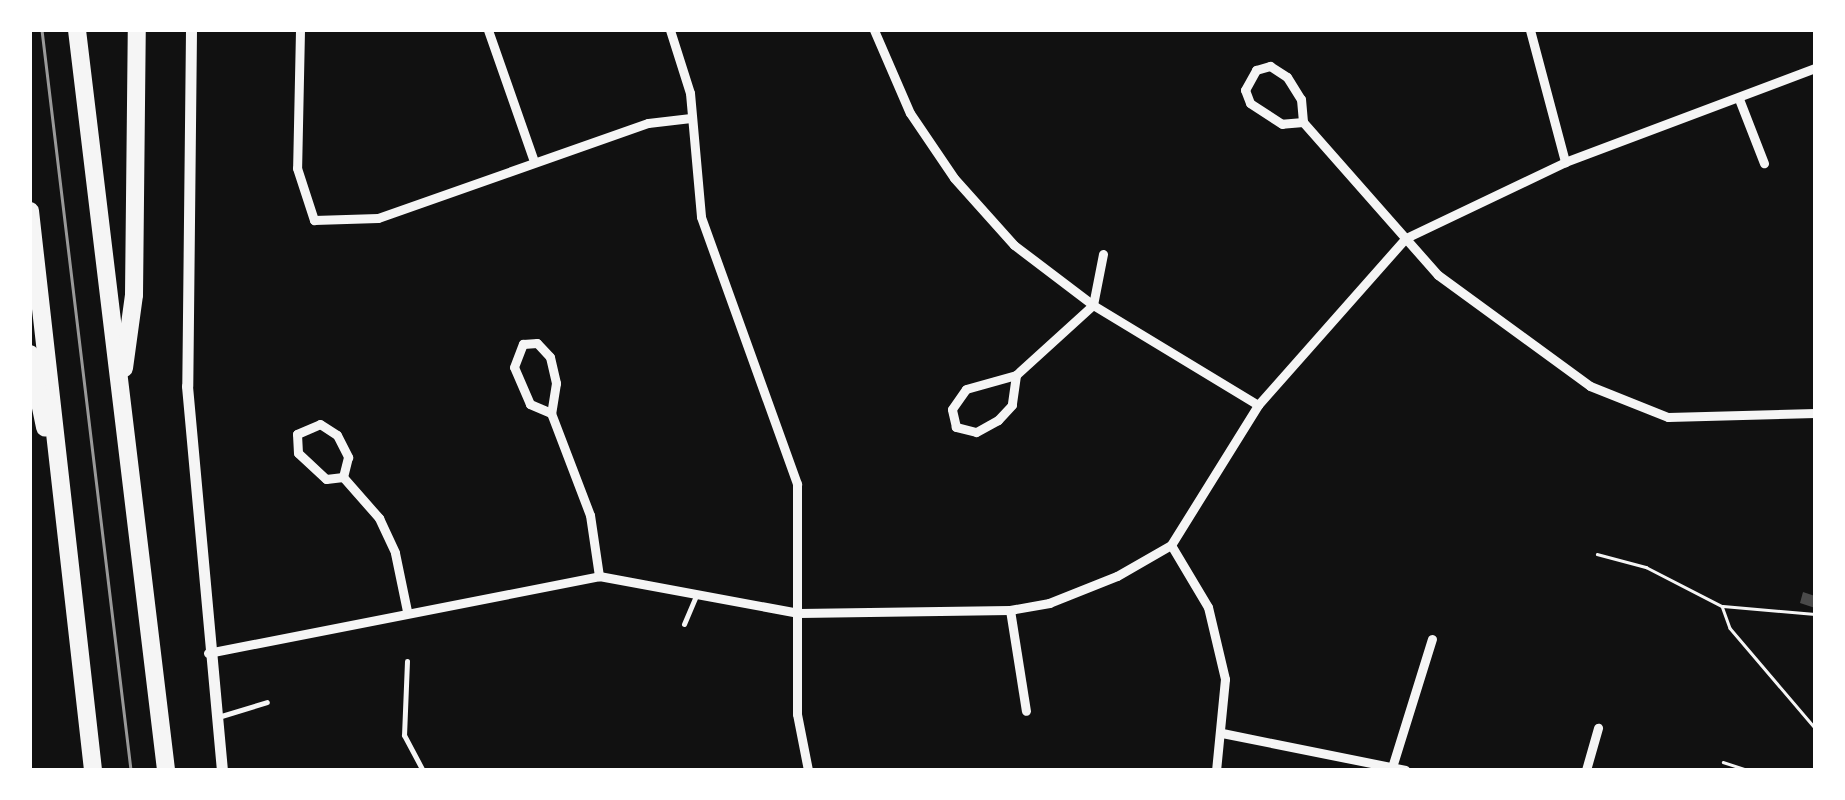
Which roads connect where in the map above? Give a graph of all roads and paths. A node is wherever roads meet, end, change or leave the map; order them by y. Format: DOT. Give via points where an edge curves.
graph roads {
  1 [pos="77,30"];
  2 [pos="137,30"];
  3 [pos="191,30"];
  4 [pos="300,30"];
  5 [pos="488,30"];
  6 [pos="670,30"];
  7 [pos="874,30"];
  8 [pos="1530,30"];
  9 [pos="1815,68"];
  10 [pos="1739,98"];
  11 [pos="691,118"];
  12 [pos="1303,122"];
  13 [pos="534,160"];
  14 [pos="1565,162"];
  15 [pos="1764,163"];
  16 [pos="30,211"];
  17 [pos="1406,238"];
  18 [pos="1103,254"];
  19 [pos="1093,305"];
  20 [pos="30,354"];
  21 [pos="1016,375"];
  22 [pos="120,398"];
  23 [pos="1258,405"];
  24 [pos="551,412"];
  25 [pos="1815,413"];
  26 [pos="343,477"];
  27 [pos="69,539"];
  28 [pos="1171,545"];
  29 [pos="1597,554"];
  30 [pos="599,576"];
  31 [pos="697,594"];
  32 [pos="1722,606"];
  33 [pos="407,610"];
  34 [pos="1010,610"];
  35 [pos="799,612"];
  36 [pos="1815,614"];
  37 [pos="684,624"];
  38 [pos="1432,639"];
  39 [pos="208,653"];
  40 [pos="407,660"];
  41 [pos="267,702"];
  42 [pos="1026,711"];
  43 [pos="215,718"];
  44 [pos="1598,728"];
  45 [pos="1815,728"];
  46 [pos="1222,733"];
  47 [pos="1723,762"];
  48 [pos="1393,764"];
  49 [pos="93,770"];
  50 [pos="166,770"];
  51 [pos="222,770"];
  52 [pos="423,770"];
  53 [pos="808,770"];
  54 [pos="1216,770"];
  55 [pos="1406,770"];
  56 [pos="1586,770"];
  57 [pos="1748,770"];
  1 -- 22 [label="highway"];
  2 -- 22 [label="highway" via="134,294"];
  3 -- 39 [label="street" via="187,386"];
  4 -- 13 [label="street" via="297,168 314,220 378,218"];
  5 -- 13 [label="street"];
  6 -- 11 [label="street"];
  7 -- 19 [label="street" via="910,113 954,178 1014,245"];
  8 -- 14 [label="street"];
  9 -- 10 [label="street"];
  10 -- 14 [label="street"];
  10 -- 15 [label="street"];
  11 -- 13 [label="street" via="648,123"];
  11 -- 35 [label="street" via="701,217 796,484"];
  12 -- 12 [label="street" via="1301,99 1287,77 1270,66 1256,70 1245,90 1250,103 1282,124"];
  12 -- 17 [label="street"];
  14 -- 17 [label="street"];
  16 -- 27 [label="highway"];
  17 -- 23 [label="street"];
  17 -- 25 [label="street" via="1438,275 1617,400 1668,416"];
  18 -- 19 [label="street"];
  19 -- 21 [label="street"];
  19 -- 23 [label="street"];
  20 -- 27 [label="highway"];
  21 -- 21 [label="street" via="966,389 952,409 956,427 976,432 998,420 1012,405"];
  22 -- 50 [label="highway"];
  23 -- 28 [label="street"];
  24 -- 24 [label="street" via="556,383 550,357 537,344 524,344 514,367 518,388 530,404"];
  24 -- 30 [label="street" via="590,515"];
  26 -- 26 [label="street" via="348,457 337,435 320,424 306,426 297,434 298,453 326,479"];
  26 -- 33 [label="street" via="379,518 395,553"];
  27 -- 49 [label="highway"];
  28 -- 34 [label="street" via="1117,576"];
  28 -- 46 [label="street" via="1208,607 1225,680"];
  29 -- 32 [label="path" via="1646,567"];
  30 -- 31 [label="street"];
  30 -- 33 [label="street"];
  31 -- 35 [label="street"];
  31 -- 37 [label="lane"];
  32 -- 36 [label="path"];
  32 -- 45 [label="path" via="1730,628"];
  33 -- 39 [label="street"];
  34 -- 35 [label="street"];
  34 -- 42 [label="street"];
  35 -- 53 [label="street" via="797,714"];
  38 -- 48 [label="street"];
  39 -- 43 [label="street"];
  40 -- 52 [label="lane" via="404,734"];
  41 -- 43 [label="lane"];
  43 -- 51 [label="street"];
  44 -- 56 [label="street"];
  46 -- 48 [label="street"];
  46 -- 54 [label="street"];
  47 -- 57 [label="path"];
  48 -- 55 [label="street"];
}
